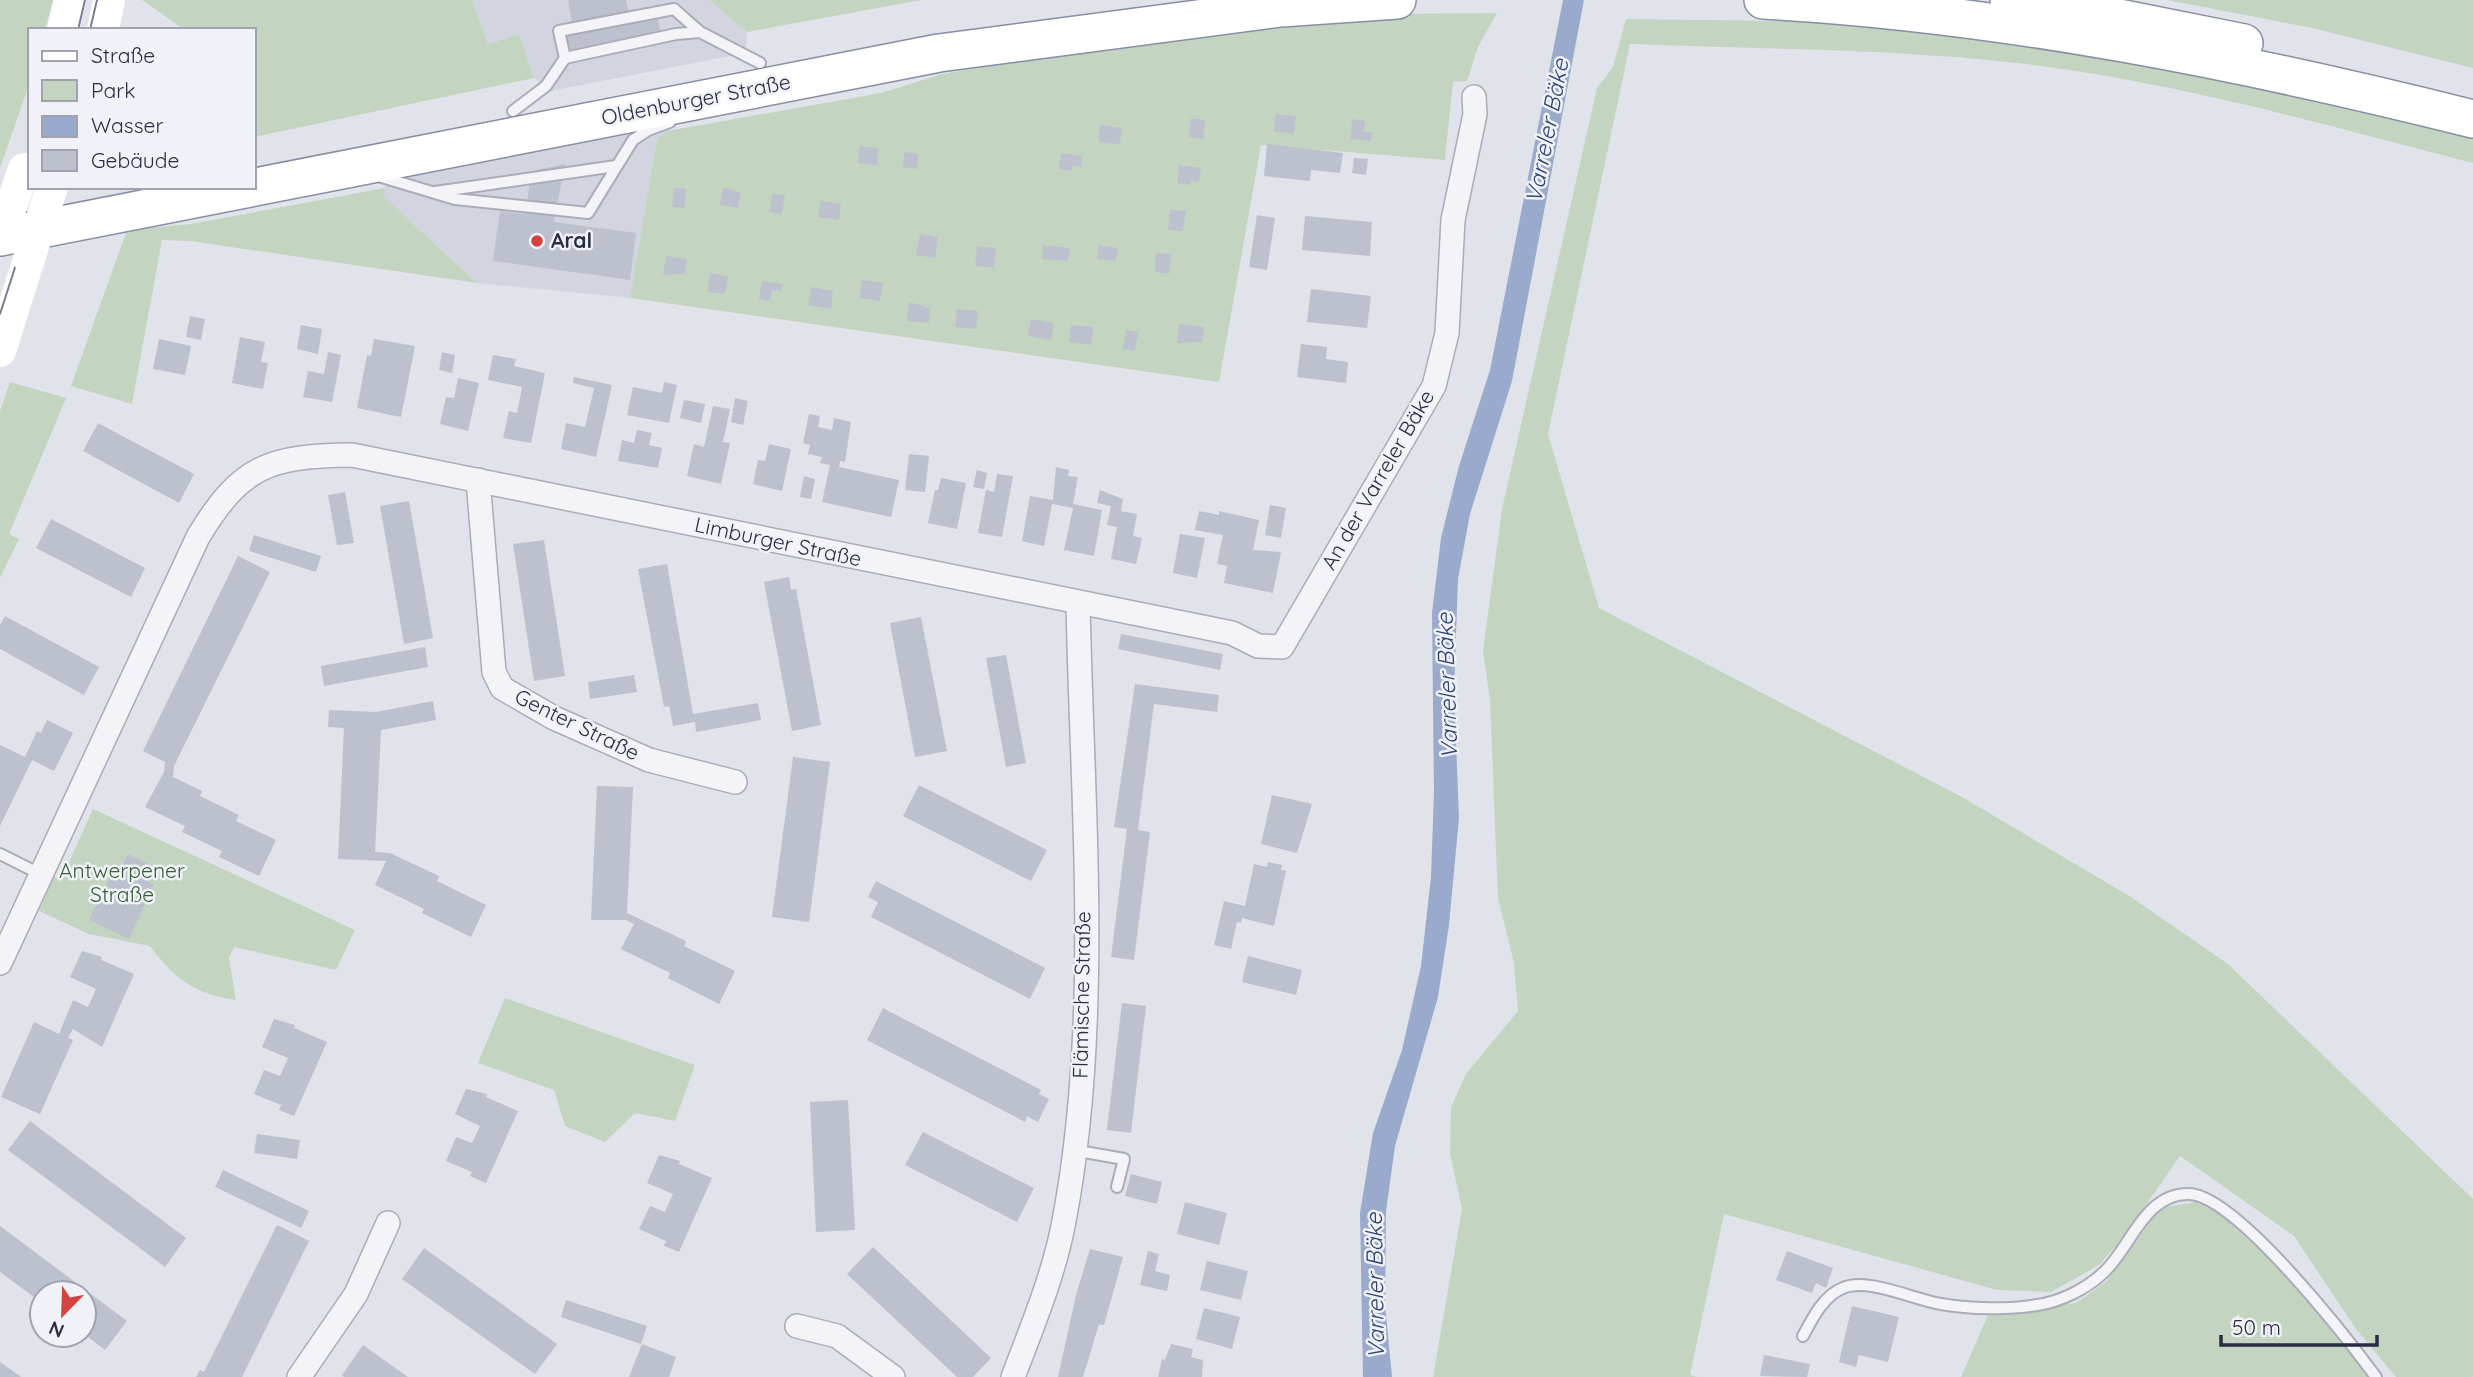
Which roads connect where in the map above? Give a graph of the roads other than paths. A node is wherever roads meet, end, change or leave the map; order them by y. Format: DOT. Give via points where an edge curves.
graph roads {
  1 [pos="70,0"];
  2 [pos="108,0"];
  3 [pos="1131,0"];
  4 [pos="1397,0"];
  5 [pos="1763,0"];
  6 [pos="2009,0"];
  7 [pos="63,28"];
  8 [pos="103,28"];
  9 [pos="700,32"];
  10 [pos="565,58"];
  11 [pos="760,63"];
  12 [pos="1475,97"];
  13 [pos="2473,97"];
  14 [pos="694,100"];
  15 [pos="513,111"];
  16 [pos="2473,119"];
  17 [pos="27,161"];
  18 [pos="256,162"];
  19 [pos="616,166"];
  20 [pos="356,167"];
  21 [pos="256,187"];
  22 [pos="51,189"];
  23 [pos="117,189"];
  24 [pos="244,189"];
  25 [pos="432,192"];
  26 [pos="0,212"];
  27 [pos="0,237"];
  28 [pos="0,351"];
  29 [pos="478,481"];
  30 [pos="1078,603"];
  31 [pos="1282,647"];
  32 [pos="735,782"];
  33 [pos="0,854"];
  34 [pos="42,875"];
  35 [pos="0,963"];
  36 [pos="1073,1150"];
  37 [pos="1118,1187"];
  38 [pos="388,1223"];
  39 [pos="797,1326"];
  40 [pos="1803,1336"];
  41 [pos="299,1377"];
  42 [pos="893,1377"];
  43 [pos="1013,1377"];
  44 [pos="2376,1377"];
  1 -- 7 [label="main road"];
  2 -- 8 [label="main road"];
  3 -- 11 [label="highway, Oldenburger Straße" via="1008,16"];
  4 -- 14 [label="highway, Oldenburger Straße" via="1281,8 1062,34 939,52"];
  5 -- 16 [label="highway" via="2082,36"];
  6 -- 13 [label="highway" via="2163,25"];
  9 -- 10 [label="lane"];
  9 -- 10 [label="lane" via="674,9 559,31"];
  9 -- 11 [label="lane"];
  10 -- 15 [label="lane" via="546,86"];
  11 -- 15 [label="highway, Oldenburger Straße"];
  12 -- 31 [label="street, An der Varreler Bäke" via="1453,220 1447,333 1434,386"];
  14 -- 19 [label="lane" via="669,123 633,140"];
  14 -- 20 [label="highway, Oldenburger Straße"];
  15 -- 18 [label="highway, Oldenburger Straße"];
  17 -- 27 [label="main road, bridge"];
  19 -- 25 [label="lane"];
  19 -- 25 [label="lane" via="588,213 455,200"];
  20 -- 21 [label="highway, Oldenburger Straße"];
  20 -- 25 [label="lane"];
  22 -- 28 [label="main road, bridge"];
  23 -- 26 [label="highway"];
  24 -- 27 [label="highway, Oldenburger Straße"];
  29 -- 30 [label="street, Limburger Straße"];
  29 -- 32 [label="street, Genter Straße" via="494,672 502,688 554,718 649,760"];
  29 -- 34 [label="street, Limburger Straße" via="352,455 272,462 240,481 216,507 198,537"];
  30 -- 31 [label="street, Limburger Straße" via="1232,633 1258,646"];
  30 -- 36 [label="street, Flämische Straße" via="1084,1056"];
  33 -- 34 [label="lane"];
  34 -- 35 [label="street"];
  36 -- 37 [label="lane" via="1124,1159"];
  36 -- 43 [label="street, Flämische Straße" via="1064,1222 1044,1294"];
  38 -- 41 [label="street" via="356,1294"];
  39 -- 42 [label="street" via="837,1336"];
  40 -- 44 [label="lane" via="1817,1310 1842,1288 1862,1284 1942,1304 2038,1306 2077,1291 2104,1272 2157,1203 2189,1194 2214,1203 2293,1275"];
}
